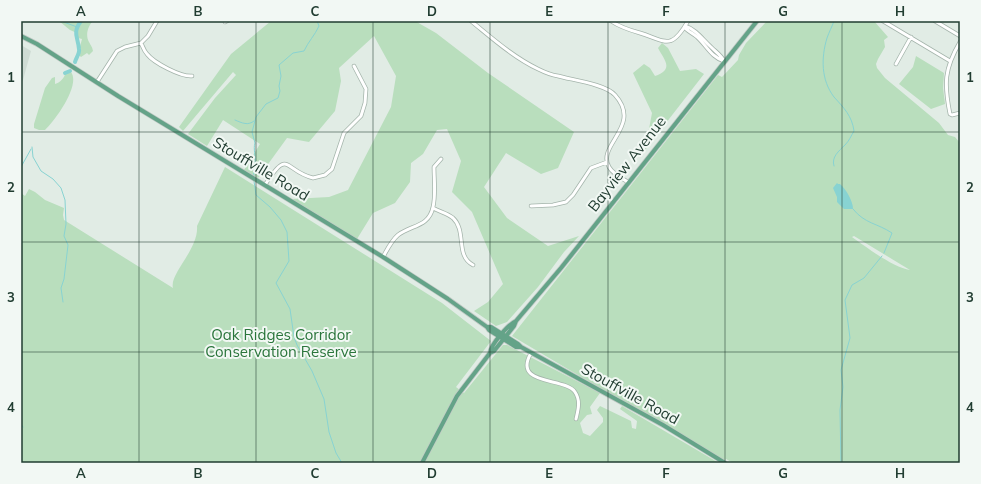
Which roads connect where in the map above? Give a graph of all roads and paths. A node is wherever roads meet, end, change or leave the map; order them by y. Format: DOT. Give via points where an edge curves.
graph roads {
  1 [pos="157,21"];
  2 [pos="471,21"];
  3 [pos="611,21"];
  4 [pos="688,21"];
  5 [pos="757,21"];
  6 [pos="883,21"];
  7 [pos="935,21"];
  8 [pos="685,26"];
  9 [pos="21,36"];
  10 [pos="960,36"];
  11 [pos="911,38"];
  12 [pos="960,42"];
  13 [pos="141,43"];
  14 [pos="724,61"];
  15 [pos="950,61"];
  16 [pos="896,64"];
  17 [pos="354,66"];
  18 [pos="192,76"];
  19 [pos="97,82"];
  20 [pos="960,113"];
  21 [pos="441,159"];
  22 [pos="607,162"];
  23 [pos="628,182"];
  24 [pos="265,185"];
  25 [pos="531,206"];
  26 [pos="433,208"];
  27 [pos="382,258"];
  28 [pos="474,265"];
  29 [pos="503,337"];
  30 [pos="531,353"];
  31 [pos="576,420"];
  32 [pos="422,463"];
  33 [pos="725,463"];
  1 -- 13 [label="street"];
  2 -- 22 [label="street" via="530,65 558,76 606,88 615,95 622,104 624,120 607,154"];
  3 -- 8 [label="street" via="620,27 661,41 674,39"];
  4 -- 8 [label="street"];
  5 -- 14 [label="main road, Bayview Avenue"];
  6 -- 11 [label="street"];
  7 -- 10 [label="street"];
  8 -- 14 [label="street"];
  9 -- 19 [label="main road, Stouffville Road"];
  11 -- 15 [label="street"];
  11 -- 16 [label="street"];
  12 -- 15 [label="street"];
  13 -- 18 [label="street" via="144,51 152,59 181,75"];
  13 -- 19 [label="street" via="117,51"];
  14 -- 23 [label="main road, Bayview Avenue"];
  15 -- 20 [label="street" via="946,80 947,99 951,115"];
  17 -- 24 [label="street" via="366,89 365,102 361,116 344,133 332,169 325,175 313,178 287,164 280,165"];
  19 -- 24 [label="main road, Stouffville Road"];
  21 -- 26 [label="street" via="434,167"];
  22 -- 23 [label="street" via="612,170"];
  22 -- 25 [label="street" via="591,168 566,202 553,206"];
  23 -- 29 [label="main road, Bayview Avenue"];
  24 -- 27 [label="main road, Stouffville Road"];
  26 -- 27 [label="street" via="423,223 398,235"];
  26 -- 28 [label="street" via="454,220 462,251 466,260"];
  27 -- 29 [label="main road, Stouffville Road"];
  29 -- 30 [label="main road, Stouffville Road" via="516,347"];
  29 -- 32 [label="main road, Bayview Avenue" via="457,396"];
  30 -- 31 [label="street" via="526,361 532,374 539,379 566,386 574,391 578,398"];
  30 -- 33 [label="main road, Stouffville Road"];
}
